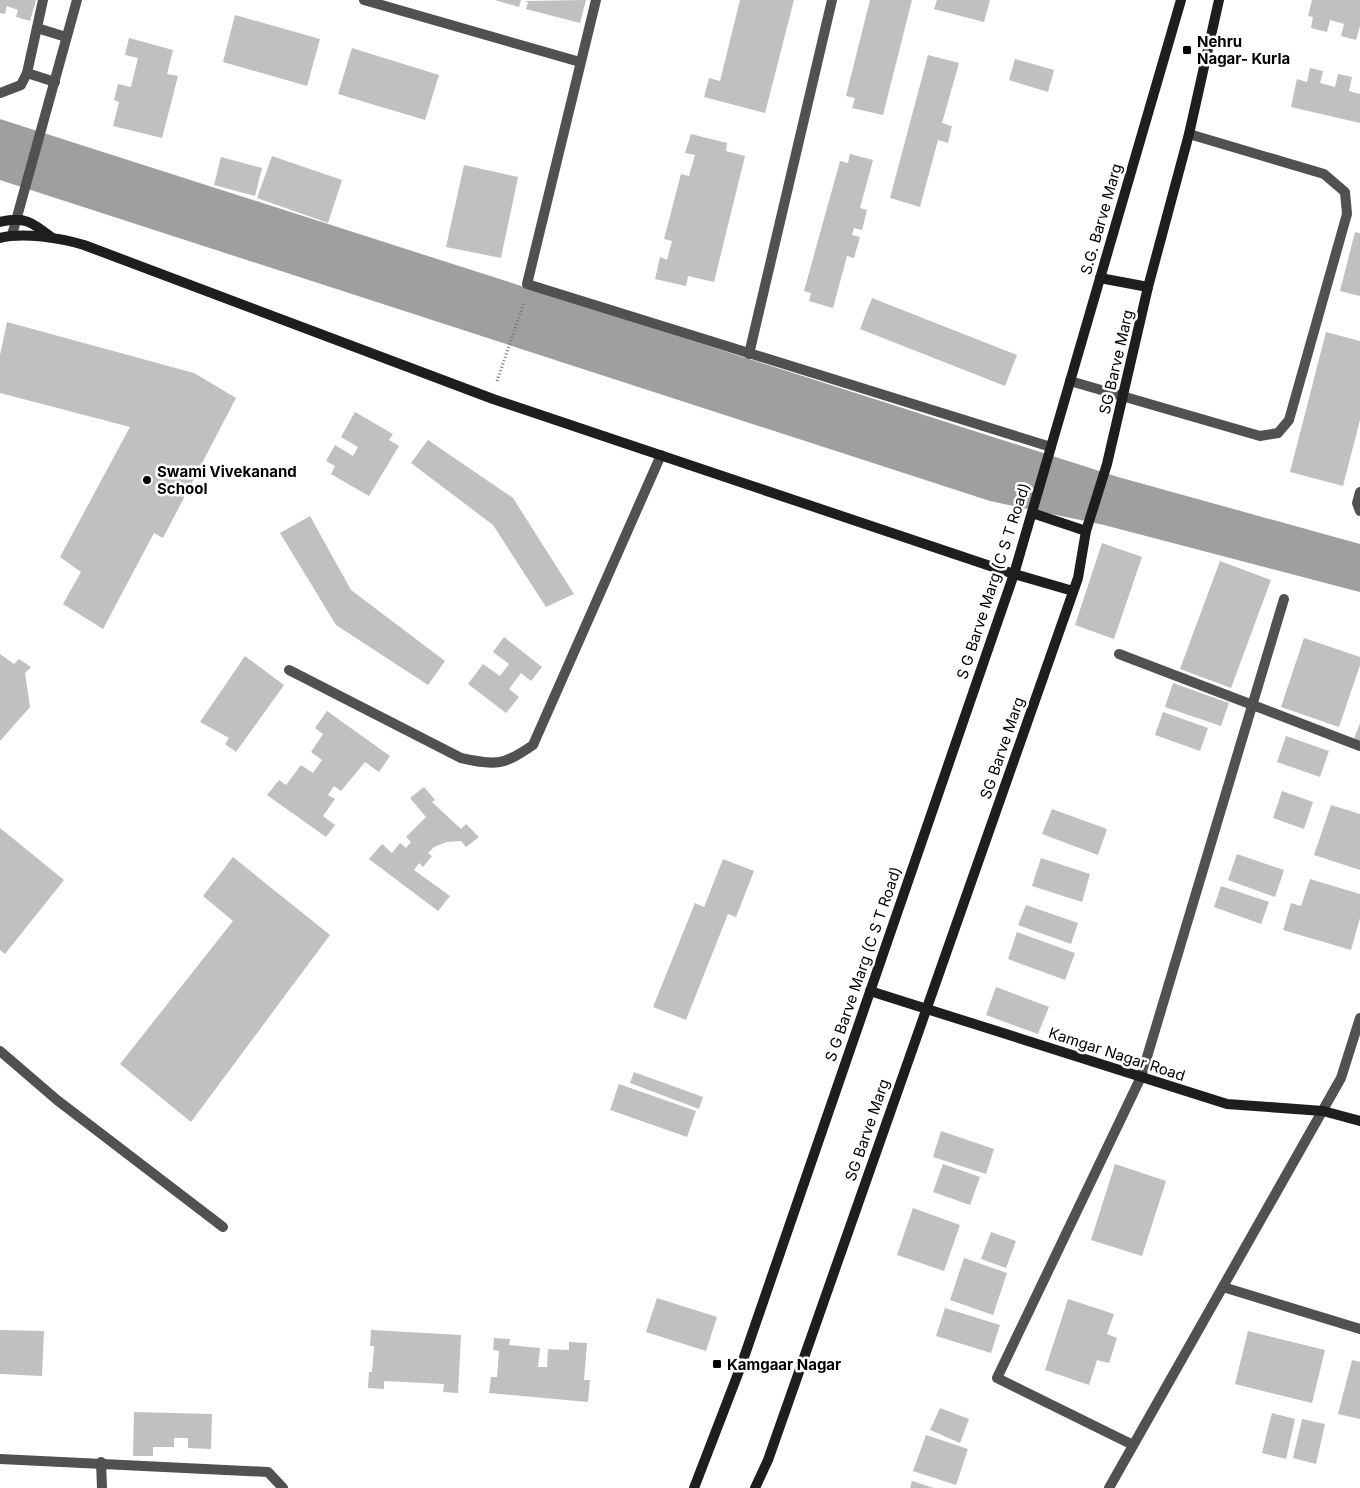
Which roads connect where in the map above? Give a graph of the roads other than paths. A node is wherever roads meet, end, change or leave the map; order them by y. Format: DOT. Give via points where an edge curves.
graph roads {
  1 [pos="43,0"];
  2 [pos="76,0"];
  3 [pos="364,0"];
  4 [pos="596,0"];
  5 [pos="832,0"];
  6 [pos="1181,0"];
  7 [pos="1219,0"];
  8 [pos="37,28"];
  9 [pos="66,37"];
  10 [pos="580,62"];
  11 [pos="27,74"];
  12 [pos="54,82"];
  13 [pos="0,92"];
  14 [pos="1189,134"];
  15 [pos="17,218"];
  16 [pos="0,222"];
  17 [pos="12,234"];
  18 [pos="50,237"];
  19 [pos="0,238"];
  20 [pos="1100,278"];
  21 [pos="1148,287"];
  22 [pos="749,354"];
  23 [pos="1070,382"];
  24 [pos="1123,397"];
  25 [pos="1050,450"];
  26 [pos="661,455"];
  27 [pos="1360,492"];
  28 [pos="1360,511"];
  29 [pos="1032,513"];
  30 [pos="1086,530"];
  31 [pos="1015,569"];
  32 [pos="1073,591"];
  33 [pos="1284,599"];
  34 [pos="1118,654"];
  35 [pos="289,670"];
  36 [pos="1252,707"];
  37 [pos="1360,746"];
  38 [pos="870,991"];
  39 [pos="926,1008"];
  40 [pos="1360,1018"];
  41 [pos="0,1051"];
  42 [pos="1142,1077"];
  43 [pos="1322,1111"];
  44 [pos="1360,1121"];
  45 [pos="223,1227"];
  46 [pos="1223,1288"];
  47 [pos="1360,1329"];
  48 [pos="1133,1446"];
  49 [pos="0,1459"];
  50 [pos="102,1462"];
  51 [pos="102,1488"];
  52 [pos="283,1488"];
  53 [pos="694,1488"];
  54 [pos="755,1488"];
  55 [pos="1110,1488"];
  1 -- 8 [label="street"];
  2 -- 9 [label="street"];
  3 -- 10 [label="street"];
  4 -- 10 [label="street"];
  5 -- 22 [label="street"];
  6 -- 20 [label="main road, S.G. Barve Marg"];
  7 -- 14 [label="main road, SG Barve Marg"];
  8 -- 9 [label="street"];
  8 -- 11 [label="street"];
  9 -- 12 [label="street"];
  10 -- 22 [label="street" via="526,284"];
  11 -- 12 [label="street"];
  11 -- 13 [label="street" via="21,85"];
  12 -- 15 [label="street"];
  14 -- 21 [label="main road, SG Barve Marg"];
  14 -- 24 [label="street" via="1324,174 1345,192 1347,214 1289,420 1278,432 1260,436"];
  15 -- 16 [label="main road"];
  15 -- 17 [label="street"];
  15 -- 18 [label="main road" via="34,223"];
  17 -- 18 [label="main road"];
  17 -- 19 [label="main road"];
  18 -- 26 [label="main road" via="84,245 493,399"];
  20 -- 21 [label="main road"];
  20 -- 23 [label="main road, S.G. Barve Marg"];
  21 -- 24 [label="main road, SG Barve Marg"];
  22 -- 25 [label="street"];
  23 -- 24 [label="street"];
  23 -- 25 [label="main road, S.G. Barve Marg"];
  24 -- 30 [label="main road, SG Barve Marg" via="1107,464"];
  25 -- 29 [label="main road, S G Barve Marg (C S T Road)"];
  26 -- 31 [label="main road"];
  26 -- 35 [label="street" via="533,745 510,760 484,763 461,758"];
  27 -- 28 [label="street" via="1357,503"];
  29 -- 30 [label="main road"];
  29 -- 31 [label="main road, S G Barve Marg (C S T Road)"];
  30 -- 32 [label="main road, SG Barve Marg"];
  31 -- 32 [label="main road"];
  31 -- 38 [label="main road, S G Barve Marg (C S T Road)"];
  32 -- 39 [label="main road, SG Barve Marg"];
  33 -- 36 [label="street"];
  34 -- 36 [label="street"];
  36 -- 37 [label="street"];
  36 -- 42 [label="street"];
  38 -- 39 [label="main road, Kamgar Nagar Road"];
  38 -- 53 [label="main road, S G Barve Marg (C S T Road)" via="743,1361"];
  39 -- 42 [label="main road, Kamgar Nagar Road"];
  39 -- 54 [label="main road, SG Barve Marg" via="768,1460"];
  40 -- 43 [label="street" via="1342,1078"];
  41 -- 45 [label="street" via="57,1100"];
  42 -- 43 [label="main road, Kamgar Nagar Road" via="1227,1104"];
  42 -- 48 [label="street" via="997,1378"];
  43 -- 44 [label="main road, Kamgar Nagar Road"];
  43 -- 46 [label="street"];
  46 -- 47 [label="street"];
  46 -- 48 [label="street"];
  48 -- 55 [label="street"];
  49 -- 50 [label="street"];
  50 -- 51 [label="street"];
  50 -- 52 [label="street" via="268,1472"];
}
